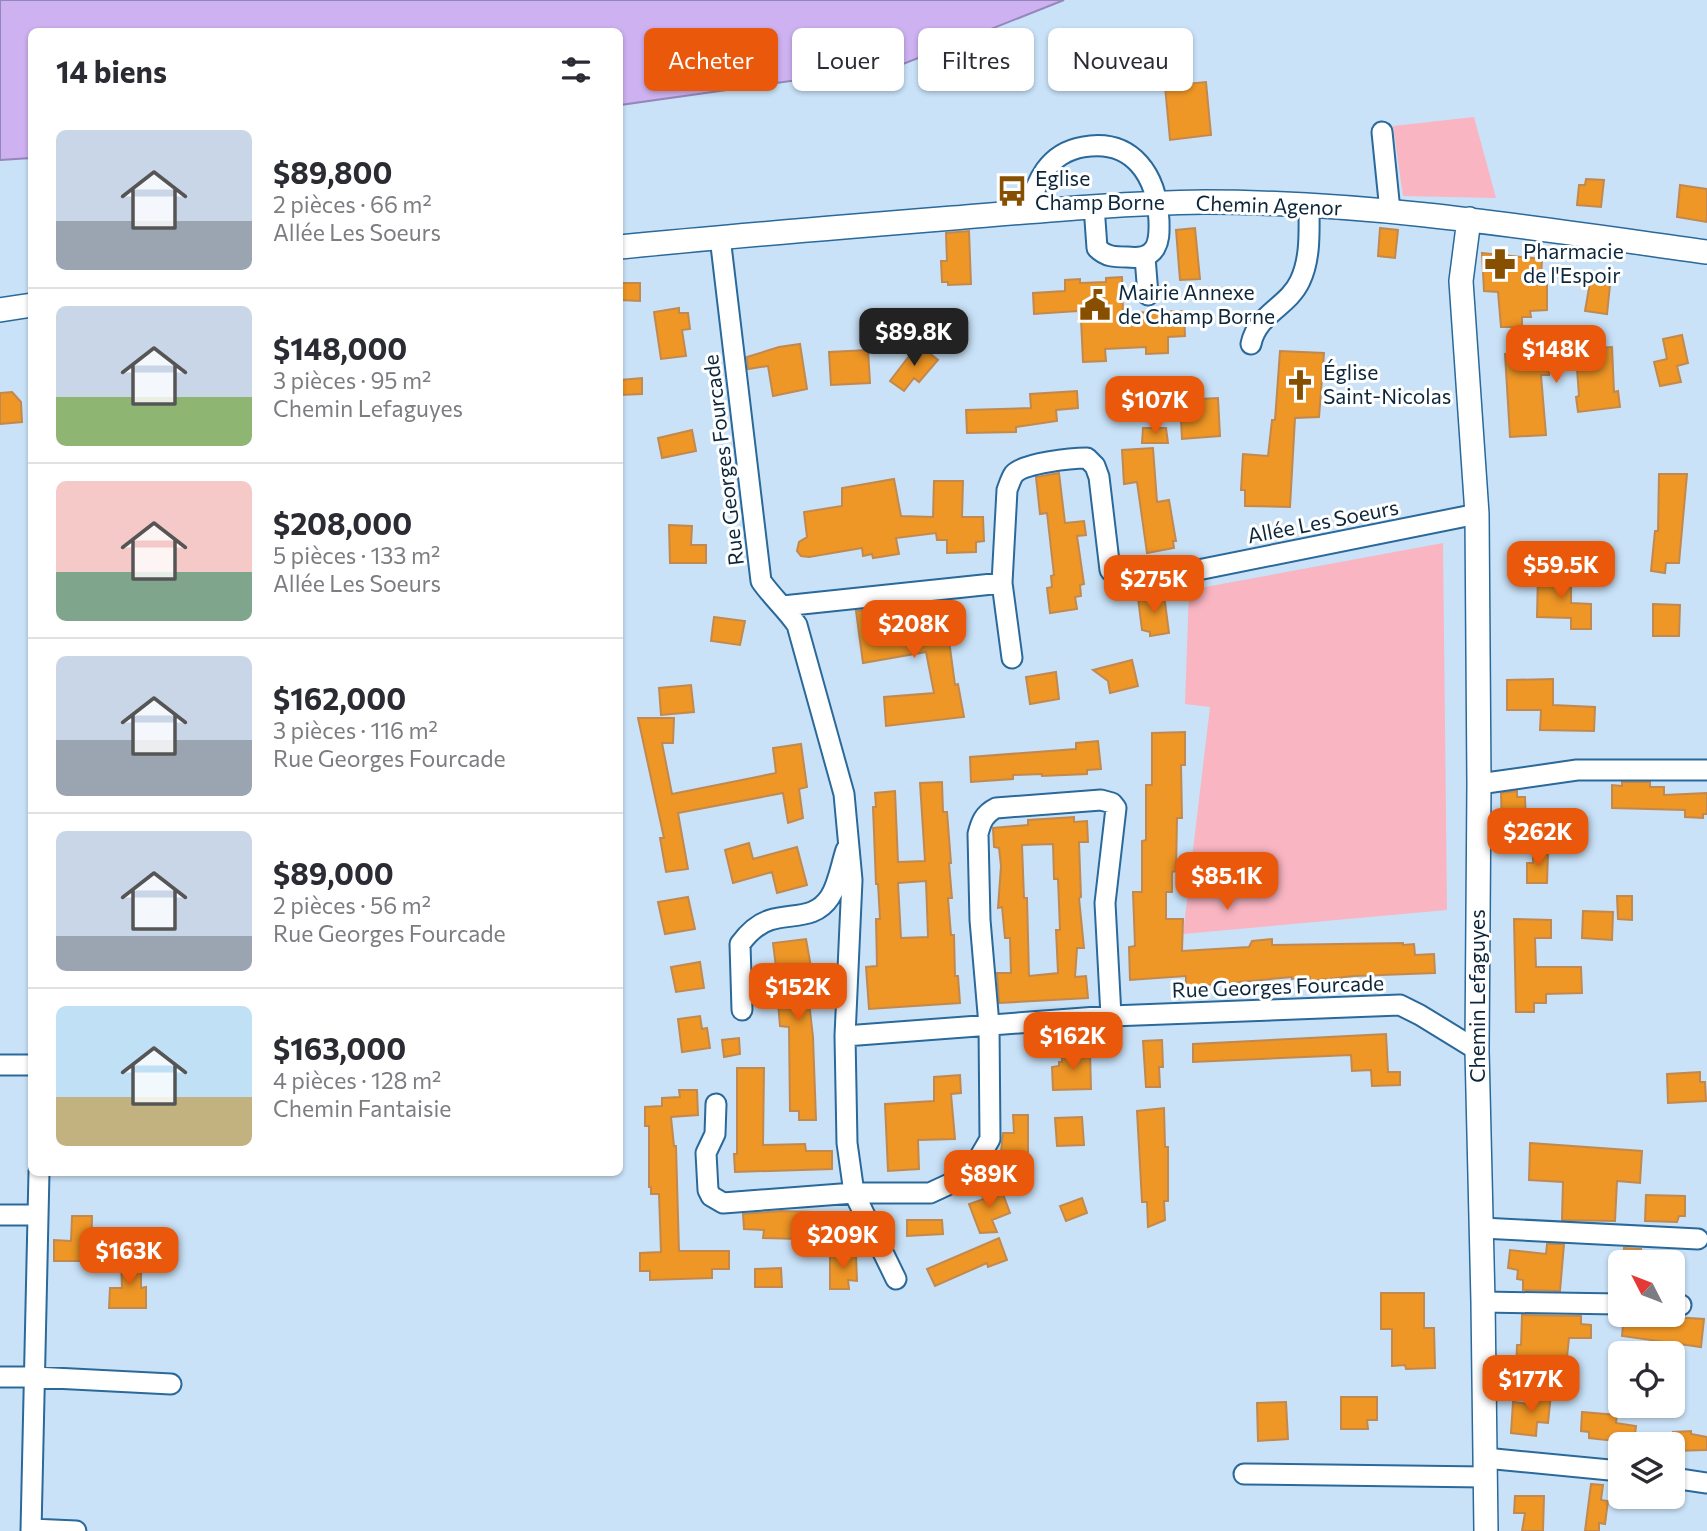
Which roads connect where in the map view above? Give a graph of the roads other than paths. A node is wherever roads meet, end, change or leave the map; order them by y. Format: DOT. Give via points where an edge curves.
graph roads {
  1 [pos="1382,132"];
  2 [pos="1158,204"];
  3 [pos="1094,206"];
  4 [pos="1309,206"];
  5 [pos="1390,211"];
  6 [pos="1028,212"];
  7 [pos="1469,219"];
  8 [pos="720,237"];
  9 [pos="623,247"];
  10 [pos="1707,252"];
  11 [pos="1145,257"];
  12 [pos="1148,295"];
  13 [pos="28,306"];
  14 [pos="0,310"];
  15 [pos="1251,344"];
  16 [pos="1477,514"];
  17 [pos="1002,583"];
  18 [pos="783,606"];
  19 [pos="1012,658"];
  20 [pos="1707,770"];
  21 [pos="1479,784"];
  22 [pos="849,842"];
  23 [pos="742,1010"];
  24 [pos="1111,1016"];
  25 [pos="989,1025"];
  26 [pos="845,1036"];
  27 [pos="1477,1050"];
  28 [pos="0,1065"];
  29 [pos="28,1065"];
  30 [pos="716,1104"];
  31 [pos="39,1176"];
  32 [pos="854,1193"];
  33 [pos="0,1215"];
  34 [pos="37,1215"];
  35 [pos="1482,1228"];
  36 [pos="1698,1239"];
  37 [pos="896,1279"];
  38 [pos="1483,1302"];
  39 [pos="1608,1304"];
  40 [pos="0,1377"];
  41 [pos="34,1377"];
  42 [pos="171,1384"];
  43 [pos="1485,1468"];
  44 [pos="1608,1471"];
  45 [pos="1244,1474"];
  46 [pos="1685,1480"];
  47 [pos="1707,1483"];
  48 [pos="31,1530"];
  49 [pos="76,1531"];
  50 [pos="1486,1531"];
  1 -- 5 [label="street"];
  2 -- 3 [label="main road, Chemin Agenor"];
  2 -- 4 [label="main road, Chemin Agenor"];
  2 -- 6 [label="street" via="1149,178 1129,153 1111,147 1083,147 1060,156 1045,169"];
  2 -- 11 [label="street" via="1159,238"];
  3 -- 6 [label="main road, Chemin Agenor"];
  3 -- 11 [label="street" via="1097,248 1109,257"];
  4 -- 5 [label="main road, Chemin Agenor"];
  4 -- 15 [label="street" via="1309,241 1300,281 1261,321"];
  5 -- 7 [label="main road, Chemin Agenor"];
  6 -- 8 [label="main road, Chemin Agenor"];
  7 -- 10 [label="main road, Chemin Agenor"];
  7 -- 16 [label="main road, Chemin Lefaguyes" via="1461,281"];
  8 -- 9 [label="main road, Chemin Agenor"];
  8 -- 18 [label="street, Rue Georges Fourcade" via="761,581"];
  11 -- 12 [label="street"];
  13 -- 14 [label="main road"];
  16 -- 17 [label="street, Allée Les Soeurs" via="1123,583 1110,570 1095,466 1087,458 1072,458 1013,475 1007,489"];
  16 -- 21 [label="main road, Chemin Lefaguyes"];
  17 -- 18 [label="street"];
  17 -- 19 [label="street, Allée Les Soeurs"];
  18 -- 22 [label="street, Rue Georges Fourcade" via="797,625 816,690 844,794"];
  20 -- 21 [label="street" via="1577,770"];
  21 -- 27 [label="main road, Chemin Lefaguyes"];
  22 -- 23 [label="street" via="831,896 820,909 771,920 756,927 740,944"];
  22 -- 26 [label="street, Rue Georges Fourcade" via="852,880"];
  24 -- 25 [label="street, Rue Georges Fourcade"];
  24 -- 25 [label="street" via="1105,903 1116,808 1101,800 996,808 982,821 978,834 980,920"];
  24 -- 27 [label="street, Rue Georges Fourcade" via="1400,1005"];
  25 -- 26 [label="street, Rue Georges Fourcade"];
  25 -- 32 [label="street" via="990,1139 969,1175 930,1194"];
  26 -- 32 [label="street, Rue Georges Fourcade" via="847,1143"];
  27 -- 35 [label="main road, Chemin Lefaguyes"];
  28 -- 29 [label="street"];
  30 -- 32 [label="street" via="715,1134 706,1153 708,1191 716,1200"];
  31 -- 34 [label="street"];
  32 -- 37 [label="street, Rue Georges Fourcade"];
  33 -- 34 [label="street"];
  34 -- 41 [label="street"];
  35 -- 36 [label="street"];
  35 -- 38 [label="main road, Chemin Lefaguyes"];
  38 -- 39 [label="street"];
  38 -- 43 [label="main road, Chemin Lefaguyes"];
  40 -- 41 [label="street"];
  41 -- 42 [label="street"];
  41 -- 48 [label="street"];
  43 -- 44 [label="street"];
  43 -- 45 [label="street"];
  43 -- 50 [label="main road, Chemin Lefaguyes"];
  46 -- 47 [label="street"];
  48 -- 49 [label="street"];
}
